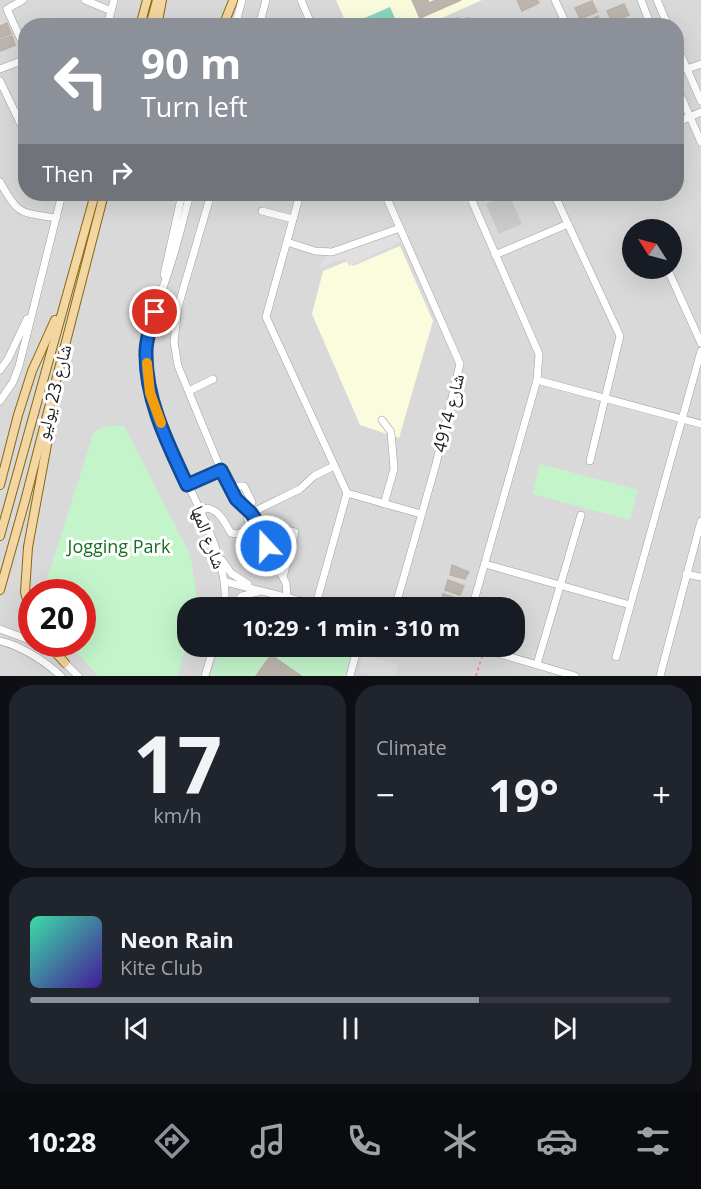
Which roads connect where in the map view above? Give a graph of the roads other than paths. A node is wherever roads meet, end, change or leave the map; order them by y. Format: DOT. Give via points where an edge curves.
graph roads {
  1 [pos="23,0"];
  2 [pos="85,0"];
  3 [pos="114,0"];
  4 [pos="147,0"];
  5 [pos="157,0"];
  6 [pos="162,0"];
  7 [pos="236,0"];
  8 [pos="266,0"];
  9 [pos="301,0"];
  10 [pos="555,0"];
  11 [pos="641,0"];
  12 [pos="657,0"];
  13 [pos="111,10"];
  14 [pos="109,18"];
  15 [pos="142,18"];
  16 [pos="152,18"];
  17 [pos="159,18"];
  18 [pos="228,18"];
  19 [pos="235,18"];
  20 [pos="261,18"];
  21 [pos="309,18"];
  22 [pos="563,18"];
  23 [pos="648,18"];
  24 [pos="665,18"];
  25 [pos="18,34"];
  26 [pos="18,62"];
  27 [pos="684,62"];
  28 [pos="701,64"];
  29 [pos="0,69"];
  30 [pos="687,69"];
  31 [pos="0,81"];
  32 [pos="701,101"];
  33 [pos="684,103"];
  34 [pos="701,112"];
  35 [pos="690,117"];
  36 [pos="18,118"];
  37 [pos="684,120"];
  38 [pos="701,142"];
  39 [pos="0,182"];
  40 [pos="61,201"];
  41 [pos="92,201"];
  42 [pos="102,201"];
  43 [pos="180,201"];
  44 [pos="188,201"];
  45 [pos="209,201"];
  46 [pos="298,201"];
  47 [pos="388,201"];
  48 [pos="472,201"];
  49 [pos="557,201"];
  50 [pos="262,211"];
  51 [pos="56,218"];
  52 [pos="293,219"];
  53 [pos="568,224"];
  54 [pos="400,228"];
  55 [pos="287,242"];
  56 [pos="495,255"];
  57 [pos="672,279"];
  58 [pos="66,298"];
  59 [pos="159,298"];
  60 [pos="33,306"];
  61 [pos="701,343"];
  62 [pos="701,351"];
  63 [pos="62,356"];
  64 [pos="0,370"];
  65 [pos="213,379"];
  66 [pos="537,380"];
  67 [pos="189,391"];
  68 [pos="606,399"];
  69 [pos="0,401"];
  70 [pos="682,419"];
  71 [pos="382,420"];
  72 [pos="701,424"];
  73 [pos="590,461"];
  74 [pos="334,466"];
  75 [pos="221,470"];
  76 [pos="0,485"];
  77 [pos="187,485"];
  78 [pos="229,486"];
  79 [pos="347,493"];
  80 [pos="384,504"];
  81 [pos="200,511"];
  82 [pos="249,511"];
  83 [pos="421,514"];
  84 [pos="581,515"];
  85 [pos="701,521"];
  86 [pos="258,523"];
  87 [pos="248,530"];
  88 [pos="0,536"];
  89 [pos="217,553"];
  90 [pos="484,564"];
  91 [pos="282,574"];
  92 [pos="686,574"];
  93 [pos="701,578"];
  94 [pos="26,579"];
  95 [pos="226,582"];
  96 [pos="561,585"];
  97 [pos="0,590"];
  98 [pos="265,591"];
  99 [pos="225,597"];
  100 [pos="241,597"];
  101 [pos="287,597"];
  102 [pos="318,597"];
  103 [pos="397,597"];
  104 [pos="475,597"];
  105 [pos="630,605"];
  106 [pos="0,629"];
  107 [pos="18,635"];
  108 [pos="0,641"];
  109 [pos="58,657"];
  110 [pos="60,657"];
  111 [pos="211,657"];
  112 [pos="355,657"];
  113 [pos="510,657"];
  114 [pos="616,657"];
  115 [pos="65,663"];
  116 [pos="537,664"];
  117 [pos="559,673"];
  118 [pos="61,676"];
  119 [pos="78,676"];
  120 [pos="205,676"];
  121 [pos="350,676"];
  122 [pos="574,676"];
  123 [pos="660,676"];
  1 -- 25 [label="street" via="7,9"];
  2 -- 13 [label="street"];
  3 -- 13 [label="street"];
  4 -- 15 [label="main road"];
  5 -- 16 [label="main road"];
  6 -- 17 [label="main road"];
  7 -- 18 [label="main road"];
  7 -- 19 [label="street"];
  8 -- 20 [label="street"];
  9 -- 21 [label="street"];
  10 -- 22 [label="street"];
  11 -- 23 [label="street"];
  12 -- 24 [label="street"];
  13 -- 14 [label="street"];
  26 -- 29 [label="street"];
  27 -- 30 [label="street"];
  28 -- 30 [label="street"];
  30 -- 32 [label="street"];
  31 -- 36 [label="street"];
  33 -- 35 [label="street"];
  34 -- 35 [label="street"];
  35 -- 37 [label="street"];
  35 -- 38 [label="street"];
  39 -- 51 [label="street" via="19,210"];
  40 -- 51 [label="street"];
  41 -- 58 [label="main road, شارع 23 يوليو"];
  42 -- 63 [label="main road, شارع 23 يوليو"];
  43 -- 59 [label="street, شارع المها"];
  44 -- 59 [label="street, شارع المها"];
  45 -- 67 [label="street" via="175,322 177,360"];
  46 -- 52 [label="street"];
  47 -- 54 [label="street, 4914 شارع"];
  48 -- 56 [label="street"];
  49 -- 53 [label="street"];
  50 -- 52 [label="street"];
  51 -- 60 [label="street"];
  52 -- 55 [label="street"];
  53 -- 56 [label="street"];
  53 -- 68 [label="street" via="620,336"];
  54 -- 55 [label="street" via="332,252"];
  54 -- 83 [label="street, 4914 شارع" via="460,364"];
  55 -- 74 [label="street" via="266,317"];
  56 -- 66 [label="street" via="539,354"];
  57 -- 61 [label="street"];
  58 -- 76 [label="main road" via="32,371"];
  58 -- 88 [label="main road, شارع 23 يوليو"];
  59 -- 77 [label="street, شارع المها" via="146,351 150,393"];
  60 -- 64 [label="street"];
  60 -- 69 [label="street" via="19,366"];
  62 -- 70 [label="street"];
  63 -- 94 [label="main road" via="28,547"];
  63 -- 97 [label="main road, شارع 23 يوليو"];
  65 -- 67 [label="street"];
  66 -- 68 [label="street"];
  66 -- 90 [label="street"];
  67 -- 75 [label="street"];
  68 -- 70 [label="street"];
  68 -- 73 [label="street"];
  70 -- 72 [label="street"];
  70 -- 105 [label="street"];
  71 -- 80 [label="street" via="390,427 394,469"];
  74 -- 79 [label="street"];
  74 -- 82 [label="street" via="300,489"];
  75 -- 77 [label="street"];
  75 -- 78 [label="street"];
  77 -- 81 [label="street, شارع المها"];
  78 -- 82 [label="street"];
  78 -- 82 [label="street" via="244,486 252,502"];
  79 -- 80 [label="street"];
  79 -- 102 [label="street"];
  80 -- 83 [label="street"];
  81 -- 87 [label="street" via="214,510 236,534"];
  81 -- 89 [label="street, شارع المها"];
  82 -- 86 [label="street"];
  82 -- 87 [label="street"];
  83 -- 103 [label="street, 4914 شارع"];
  84 -- 96 [label="street"];
  85 -- 92 [label="street"];
  86 -- 91 [label="street"];
  86 -- 91 [label="street" via="295,532"];
  87 -- 91 [label="street" via="263,563"];
  89 -- 95 [label="street, شارع المها"];
  89 -- 98 [label="street" via="237,578"];
  90 -- 96 [label="street"];
  90 -- 104 [label="street"];
  91 -- 101 [label="street"];
  92 -- 93 [label="street"];
  92 -- 123 [label="street"];
  95 -- 98 [label="street"];
  95 -- 99 [label="street, شارع المها"];
  96 -- 105 [label="street"];
  96 -- 116 [label="street"];
  98 -- 100 [label="street"];
  98 -- 101 [label="street"];
  105 -- 114 [label="street"];
  106 -- 107 [label="street"];
  108 -- 118 [label="street" via="29,652"];
  109 -- 115 [label="street"];
  110 -- 115 [label="main road"];
  111 -- 120 [label="street"];
  112 -- 121 [label="street"];
  113 -- 116 [label="street"];
  115 -- 119 [label="street"];
  116 -- 117 [label="street"];
  117 -- 122 [label="street"];
}
